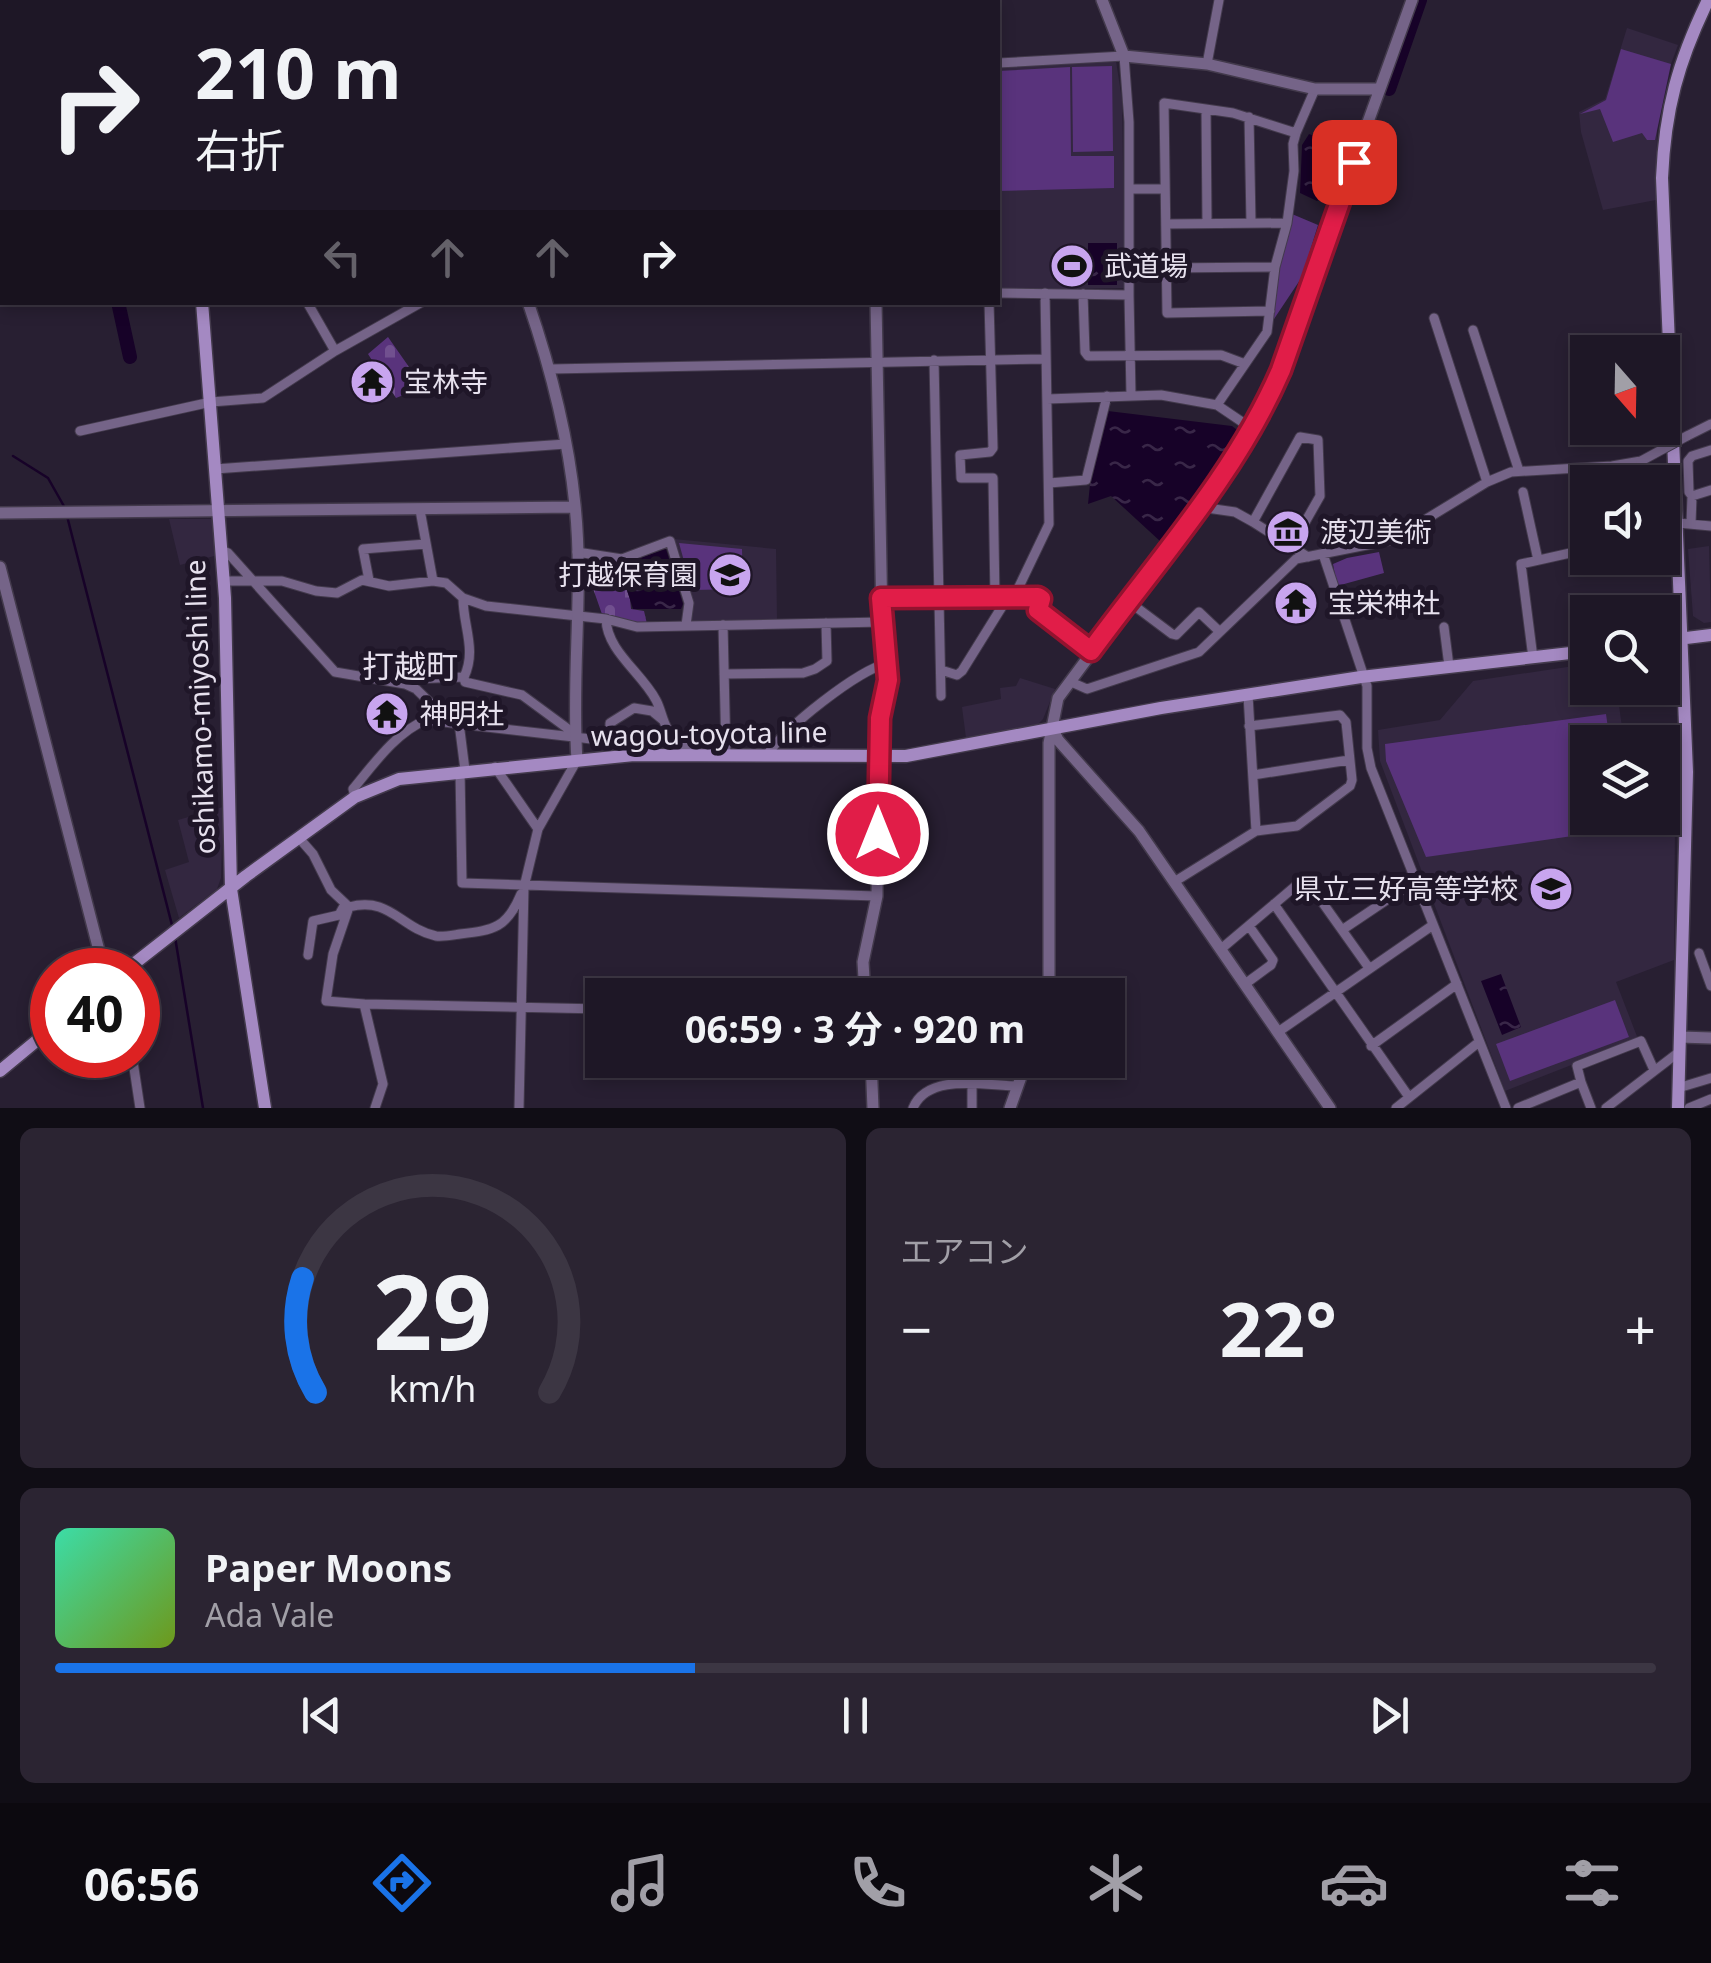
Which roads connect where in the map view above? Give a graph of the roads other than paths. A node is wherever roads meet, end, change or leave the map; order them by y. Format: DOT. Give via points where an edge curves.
graph roads {
  1 [pos="1102,0"];
  2 [pos="1218,0"];
  3 [pos="1412,0"];
  4 [pos="1708,0"];
  5 [pos="1124,56"];
  6 [pos="1000,63"];
  7 [pos="1207,64"];
  8 [pos="1316,89"];
  9 [pos="1379,90"];
  10 [pos="1206,109"];
  11 [pos="1250,117"];
  12 [pos="1296,133"];
  13 [pos="1129,189"];
  14 [pos="1165,189"];
  15 [pos="1207,222"];
  16 [pos="1251,223"];
  17 [pos="1166,224"];
  18 [pos="1287,224"];
  19 [pos="1275,267"];
  20 [pos="1166,268"];
  21 [pos="1000,293"];
  22 [pos="1046,293"];
  23 [pos="1083,294"];
  24 [pos="1129,295"];
  25 [pos="202,305"];
  26 [pos="309,305"];
  27 [pos="417,305"];
  28 [pos="529,305"];
  29 [pos="876,305"];
  30 [pos="989,305"];
  31 [pos="1270,311"];
  32 [pos="1434,318"];
  33 [pos="1472,330"];
  34 [pos="335,351"];
  35 [pos="1132,356"];
  36 [pos="991,359"];
  37 [pos="1046,359"];
  38 [pos="934,360"];
  39 [pos="878,362"];
  40 [pos="1244,364"];
  41 [pos="551,369"];
  42 [pos="1131,395"];
  43 [pos="1106,396"];
  44 [pos="1047,399"];
  45 [pos="211,402"];
  46 [pos="1217,405"];
  47 [pos="1711,424"];
  48 [pos="1252,428"];
  49 [pos="80,431"];
  50 [pos="566,444"];
  51 [pos="1711,450"];
  52 [pos="215,469"];
  53 [pos="1520,471"];
  54 [pos="961,478"];
  55 [pos="936,479"];
  56 [pos="1487,482"];
  57 [pos="1049,483"];
  58 [pos="1711,490"];
  59 [pos="1523,492"];
  60 [pos="1692,496"];
  61 [pos="1200,506"];
  62 [pos="576,507"];
  63 [pos="420,510"];
  64 [pos="218,512"];
  65 [pos="0,514"];
  66 [pos="1253,522"];
  67 [pos="1682,525"];
  68 [pos="1711,526"];
  69 [pos="426,544"];
  70 [pos="1291,547"];
  71 [pos="221,550"];
  72 [pos="577,552"];
  73 [pos="1570,553"];
  74 [pos="1323,554"];
  75 [pos="1308,557"];
  76 [pos="1538,560"];
  77 [pos="0,568"];
  78 [pos="252,580"];
  79 [pos="369,580"];
  80 [pos="224,581"];
  81 [pos="432,581"];
  82 [pos="1011,597"];
  83 [pos="464,598"];
  84 [pos="881,598"];
  85 [pos="995,598"];
  86 [pos="939,599"];
  87 [pos="1128,601"];
  88 [pos="576,616"];
  89 [pos="606,619"];
  90 [pos="882,622"];
  91 [pos="826,623"];
  92 [pos="686,625"];
  93 [pos="723,625"];
  94 [pos="1444,626"];
  95 [pos="1220,632"];
  96 [pos="1711,635"];
  97 [pos="1680,638"];
  98 [pos="1683,638"];
  99 [pos="1091,651"];
  100 [pos="1570,653"];
  101 [pos="1533,658"];
  102 [pos="888,663"];
  103 [pos="1449,666"];
  104 [pos="940,670"];
  105 [pos="724,674"];
  106 [pos="464,677"];
  107 [pos="1362,677"];
  108 [pos="1071,682"];
  109 [pos="404,684"];
  110 [pos="1248,695"];
  111 [pos="941,696"];
  112 [pos="436,716"];
  113 [pos="453,722"];
  114 [pos="665,722"];
  115 [pos="1249,726"];
  116 [pos="1053,728"];
  117 [pos="575,735"];
  118 [pos="610,741"];
  119 [pos="688,754"];
  120 [pos="726,754"];
  121 [pos="637,755"];
  122 [pos="767,756"];
  123 [pos="576,760"];
  124 [pos="1350,760"];
  125 [pos="376,761"];
  126 [pos="495,767"];
  127 [pos="462,770"];
  128 [pos="1253,775"];
  129 [pos="381,786"];
  130 [pos="355,798"];
  131 [pos="538,829"];
  132 [pos="1256,831"];
  133 [pos="299,838"];
  134 [pos="1415,881"];
  135 [pos="1174,882"];
  136 [pos="524,886"];
  137 [pos="230,889"];
  138 [pos="878,896"];
  139 [pos="1274,904"];
  140 [pos="347,905"];
  141 [pos="1433,925"];
  142 [pos="1250,926"];
  143 [pos="1342,930"];
  144 [pos="98,948"];
  145 [pos="154,948"];
  146 [pos="1220,949"];
  147 [pos="1700,954"];
  148 [pos="308,955"];
  149 [pos="1369,968"];
  150 [pos="864,978"];
  151 [pos="1048,978"];
  152 [pos="1245,984"];
  153 [pos="1457,984"];
  154 [pos="1711,986"];
  155 [pos="1334,992"];
  156 [pos="364,1004"];
  157 [pos="523,1008"];
  158 [pos="585,1009"];
  159 [pos="1278,1032"];
  160 [pos="1680,1037"];
  161 [pos="1711,1038"];
  162 [pos="1480,1042"];
  163 [pos="30,1046"];
  164 [pos="1371,1046"];
  165 [pos="1679,1052"];
  166 [pos="1654,1070"];
  167 [pos="0,1071"];
  168 [pos="135,1078"];
  169 [pos="872,1078"];
  170 [pos="972,1078"];
  171 [pos="1021,1078"];
  172 [pos="1711,1078"];
  173 [pos="1580,1082"];
  174 [pos="972,1085"];
  175 [pos="1018,1086"];
  176 [pos="1678,1088"];
  177 [pos="1409,1097"];
  178 [pos="1711,1100"];
  179 [pos="140,1108"];
  180 [pos="266,1108"];
  181 [pos="375,1108"];
  182 [pos="519,1108"];
  183 [pos="873,1108"];
  184 [pos="913,1108"];
  185 [pos="972,1108"];
  186 [pos="1010,1108"];
  187 [pos="1330,1108"];
  188 [pos="1396,1108"];
  189 [pos="1506,1108"];
  190 [pos="1518,1108"];
  191 [pos="1591,1108"];
  192 [pos="1606,1108"];
  193 [pos="1678,1108"];
  194 [pos="1689,1108"];
  1 -- 5 [label="street"];
  2 -- 7 [label="street"];
  3 -- 9 [label="street"];
  4 -- 67 [label="main road" via="1680,64 1664,130"];
  5 -- 6 [label="street"];
  5 -- 7 [label="street"];
  5 -- 13 [label="street"];
  7 -- 8 [label="street"];
  8 -- 9 [label="street"];
  8 -- 12 [label="street"];
  9 -- 48 [label="street" via="1281,370"];
  10 -- 11 [label="street"];
  10 -- 14 [label="street" via="1164,103"];
  10 -- 15 [label="street"];
  11 -- 12 [label="street"];
  11 -- 16 [label="street"];
  12 -- 18 [label="street"];
  13 -- 14 [label="street"];
  13 -- 24 [label="street"];
  14 -- 17 [label="street"];
  15 -- 16 [label="street"];
  15 -- 17 [label="street"];
  16 -- 18 [label="street"];
  17 -- 20 [label="street"];
  18 -- 19 [label="street"];
  19 -- 20 [label="street"];
  19 -- 31 [label="street"];
  20 -- 31 [label="street" via="1167,313"];
  21 -- 22 [label="street"];
  22 -- 23 [label="street"];
  22 -- 37 [label="street"];
  23 -- 24 [label="street"];
  23 -- 35 [label="street" via="1086,355"];
  24 -- 35 [label="street"];
  25 -- 45 [label="main road, oshikamo-miyoshi line"];
  26 -- 34 [label="street"];
  27 -- 34 [label="street"];
  28 -- 41 [label="street"];
  29 -- 39 [label="street"];
  30 -- 36 [label="street"];
  31 -- 40 [label="street" via="1267,332"];
  32 -- 56 [label="street"];
  33 -- 53 [label="street"];
  34 -- 45 [label="street" via="264,398"];
  35 -- 40 [label="street" via="1221,355"];
  35 -- 42 [label="street"];
  36 -- 37 [label="street"];
  36 -- 38 [label="street"];
  36 -- 54 [label="street" via="993,448 960,455"];
  37 -- 44 [label="street"];
  38 -- 39 [label="street"];
  38 -- 55 [label="street"];
  39 -- 41 [label="street"];
  39 -- 84 [label="street"];
  40 -- 46 [label="street"];
  41 -- 50 [label="street"];
  42 -- 43 [label="street"];
  42 -- 46 [label="street"];
  43 -- 44 [label="street"];
  43 -- 57 [label="street" via="1086,480"];
  44 -- 57 [label="street"];
  45 -- 49 [label="street"];
  45 -- 52 [label="main road, oshikamo-miyoshi line"];
  46 -- 48 [label="street"];
  47 -- 53 [label="street, bridge" via="1641,461"];
  48 -- 61 [label="street"];
  50 -- 52 [label="street"];
  50 -- 62 [label="street"];
  51 -- 60 [label="street" via="1688,460"];
  52 -- 64 [label="main road, oshikamo-miyoshi line"];
  53 -- 56 [label="street"];
  54 -- 55 [label="street"];
  54 -- 85 [label="street" via="993,478"];
  55 -- 86 [label="street"];
  56 -- 74 [label="street" via="1392,540"];
  57 -- 82 [label="street" via="1050,524"];
  58 -- 60 [label="street"];
  59 -- 76 [label="street"];
  60 -- 67 [label="street"];
  61 -- 66 [label="street"];
  61 -- 87 [label="street"];
  62 -- 63 [label="street"];
  62 -- 72 [label="street"];
  63 -- 64 [label="street"];
  63 -- 69 [label="street"];
  64 -- 65 [label="street"];
  64 -- 71 [label="main road, oshikamo-miyoshi line"];
  66 -- 70 [label="street"];
  66 -- 70 [label="street" via="1300,437 1318,440 1320,496"];
  67 -- 68 [label="street"];
  67 -- 98 [label="main road"];
  69 -- 79 [label="street" via="363,549"];
  69 -- 81 [label="street"];
  70 -- 75 [label="street"];
  71 -- 78 [label="street"];
  71 -- 80 [label="main road, oshikamo-miyoshi line"];
  72 -- 88 [label="street"];
  72 -- 92 [label="street" via="622,559 670,541 688,604"];
  73 -- 76 [label="street"];
  74 -- 75 [label="street"];
  74 -- 107 [label="street"];
  75 -- 95 [label="street" via="1289,565"];
  76 -- 101 [label="street" via="1521,564"];
  77 -- 144 [label="street"];
  78 -- 79 [label="street" via="336,593"];
  78 -- 80 [label="street"];
  78 -- 109 [label="street" via="335,672"];
  79 -- 81 [label="street" via="389,586"];
  80 -- 137 [label="main road, oshikamo-miyoshi line"];
  81 -- 83 [label="street"];
  82 -- 85 [label="street"];
  82 -- 99 [label="street" via="1041,599 1038,610"];
  82 -- 104 [label="street" via="962,671"];
  83 -- 88 [label="street"];
  83 -- 106 [label="street" via="471,642"];
  84 -- 86 [label="street"];
  84 -- 90 [label="street"];
  85 -- 86 [label="street"];
  86 -- 104 [label="street"];
  87 -- 95 [label="street" via="1172,634 1200,612"];
  87 -- 99 [label="street"];
  88 -- 89 [label="street"];
  88 -- 117 [label="street"];
  89 -- 92 [label="street" via="637,627"];
  89 -- 114 [label="street" via="608,639 642,677"];
  90 -- 91 [label="street"];
  90 -- 102 [label="street"];
  91 -- 93 [label="street"];
  91 -- 105 [label="street" via="827,660 816,669"];
  92 -- 93 [label="street"];
  93 -- 105 [label="street"];
  94 -- 103 [label="street"];
  95 -- 108 [label="street" via="1190,656 1087,689"];
  96 -- 98 [label="main road"];
  97 -- 98 [label="main road"];
  98 -- 160 [label="main road" via="1688,772"];
  99 -- 108 [label="street"];
  100 -- 101 [label="main road, wagou-toyota line"];
  101 -- 103 [label="main road, wagou-toyota line"];
  102 -- 122 [label="street" via="810,712"];
  102 -- 138 [label="street, bridge" via="878,748"];
  103 -- 107 [label="main road, wagou-toyota line"];
  104 -- 111 [label="street"];
  105 -- 120 [label="street"];
  106 -- 109 [label="street"];
  106 -- 117 [label="street" via="522,694"];
  107 -- 110 [label="main road, wagou-toyota line"];
  107 -- 134 [label="street" via="1372,768"];
  108 -- 116 [label="street" via="1058,698"];
  109 -- 112 [label="street"];
  110 -- 115 [label="street"];
  110 -- 116 [label="main road, wagou-toyota line"];
  112 -- 113 [label="street"];
  112 -- 125 [label="street" via="414,724"];
  113 -- 117 [label="street"];
  113 -- 127 [label="street"];
  114 -- 118 [label="street" via="634,708 610,723"];
  114 -- 119 [label="street"];
  115 -- 124 [label="street" via="1340,715"];
  115 -- 128 [label="street"];
  116 -- 122 [label="main road, wagou-toyota line" via="906,756"];
  116 -- 135 [label="street"];
  116 -- 151 [label="street"];
  117 -- 118 [label="street"];
  117 -- 123 [label="street"];
  118 -- 121 [label="street" via="635,744"];
  119 -- 120 [label="main road, wagou-toyota line"];
  119 -- 121 [label="main road, wagou-toyota line"];
  120 -- 122 [label="main road, wagou-toyota line"];
  121 -- 123 [label="main road, wagou-toyota line"];
  123 -- 126 [label="main road, wagou-toyota line"];
  123 -- 131 [label="street"];
  124 -- 128 [label="street"];
  124 -- 132 [label="street" via="1350,786 1297,826"];
  125 -- 129 [label="street"];
  125 -- 130 [label="street" via="353,789"];
  126 -- 127 [label="main road, wagou-toyota line"];
  126 -- 131 [label="street"];
  127 -- 129 [label="main road, wagou-toyota line"];
  127 -- 136 [label="street" via="462,884"];
  128 -- 132 [label="street"];
  129 -- 130 [label="main road, wagou-toyota line"];
  130 -- 133 [label="main road, wagou-toyota line"];
  131 -- 136 [label="street"];
  132 -- 135 [label="street"];
  133 -- 137 [label="main road, wagou-toyota line"];
  133 -- 140 [label="street"];
  134 -- 141 [label="street"];
  134 -- 143 [label="street"];
  135 -- 146 [label="street"];
  136 -- 138 [label="street"];
  136 -- 140 [label="street" via="500,926 438,936 379,905"];
  136 -- 157 [label="street"];
  137 -- 145 [label="main road, wagou-toyota line"];
  137 -- 180 [label="main road, oshikamo-miyoshi line"];
  138 -- 150 [label="street"];
  139 -- 142 [label="street"];
  139 -- 143 [label="street" via="1306,878"];
  139 -- 155 [label="street"];
  140 -- 148 [label="street" via="339,915 313,921"];
  140 -- 156 [label="street" via="326,1001"];
  141 -- 149 [label="street"];
  141 -- 153 [label="street"];
  142 -- 146 [label="street"];
  142 -- 152 [label="street" via="1273,960"];
  143 -- 149 [label="street"];
  146 -- 152 [label="street"];
  147 -- 154 [label="street"];
  149 -- 155 [label="street"];
  152 -- 159 [label="street"];
  153 -- 162 [label="street"];
  153 -- 164 [label="street"];
  155 -- 159 [label="street"];
  155 -- 164 [label="street"];
  156 -- 157 [label="street"];
  156 -- 181 [label="street" via="383,1084"];
  157 -- 158 [label="street"];
  157 -- 182 [label="street"];
  159 -- 187 [label="street"];
  160 -- 161 [label="street"];
  160 -- 165 [label="main road"];
  162 -- 177 [label="street"];
  162 -- 189 [label="street"];
  163 -- 167 [label="main road"];
  164 -- 177 [label="street"];
  165 -- 166 [label="street"];
  165 -- 176 [label="main road"];
  166 -- 173 [label="street" via="1641,1041 1577,1066"];
  166 -- 192 [label="street"];
  168 -- 179 [label="street"];
  169 -- 183 [label="street"];
  170 -- 174 [label="street"];
  171 -- 175 [label="street"];
  172 -- 176 [label="street"];
  173 -- 190 [label="street"];
  173 -- 191 [label="street"];
  174 -- 175 [label="street"];
  174 -- 184 [label="street" via="934,1088"];
  174 -- 185 [label="street"];
  175 -- 186 [label="street"];
  176 -- 193 [label="main road"];
  177 -- 188 [label="street"];
  178 -- 194 [label="street"];
}
